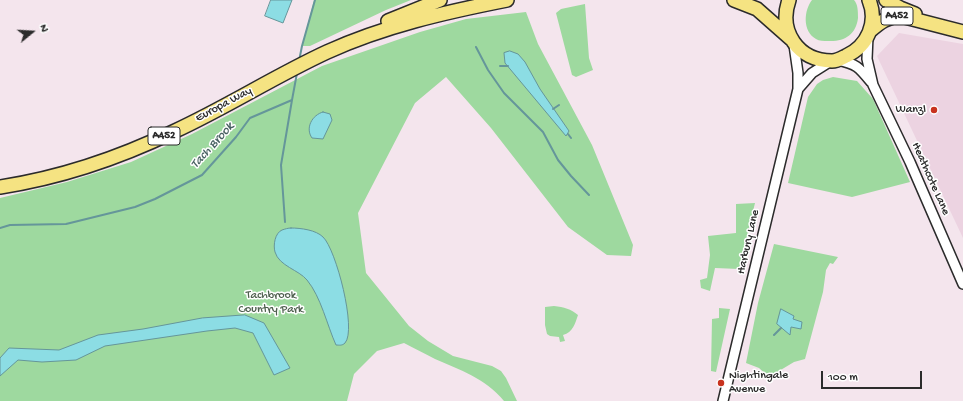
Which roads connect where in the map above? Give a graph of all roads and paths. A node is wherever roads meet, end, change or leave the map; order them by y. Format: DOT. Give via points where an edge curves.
graph roads {
  1 [pos="440,0"];
  2 [pos="468,0"];
  3 [pos="507,0"];
  4 [pos="734,0"];
  5 [pos="789,0"];
  6 [pos="869,0"];
  7 [pos="886,0"];
  8 [pos="384,23"];
  9 [pos="963,27"];
  10 [pos="963,32"];
  11 [pos="869,33"];
  12 [pos="353,41"];
  13 [pos="793,42"];
  14 [pos="834,60"];
  15 [pos="873,85"];
  16 [pos="798,89"];
  17 [pos="0,187"];
  18 [pos="963,284"];
  19 [pos="723,401"];
  1 -- 8 [label="highway, Europa Way / A452"];
  2 -- 8 [label="highway"];
  3 -- 12 [label="highway, Europa Way / A452" via="431,16"];
  4 -- 13 [label="highway" via="757,9"];
  5 -- 13 [label="highway" via="787,27"];
  6 -- 11 [label="highway" via="872,17"];
  7 -- 9 [label="highway, A452" via="907,11"];
  8 -- 12 [label="highway, Europa Way / A452"];
  10 -- 11 [label="highway, A452" via="895,16 882,21"];
  11 -- 14 [label="highway" via="864,42 852,53"];
  11 -- 15 [label="street, Heathcote Lane" via="867,59"];
  12 -- 17 [label="highway, Europa Way / A452" via="175,131 127,151 72,170"];
  13 -- 14 [label="highway" via="809,55"];
  13 -- 16 [label="street, Harbury Lane"];
  14 -- 15 [label="street, Heathcote Lane" via="860,68"];
  14 -- 16 [label="street, Harbury Lane" via="812,73"];
  15 -- 18 [label="street, Heathcote Lane"];
  16 -- 19 [label="street, Harbury Lane"];
}
